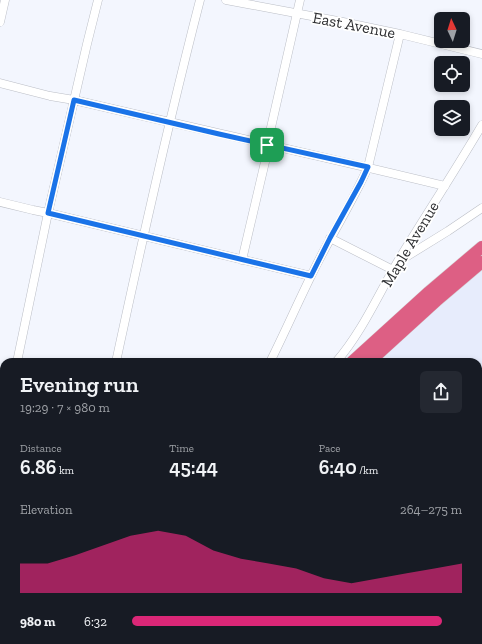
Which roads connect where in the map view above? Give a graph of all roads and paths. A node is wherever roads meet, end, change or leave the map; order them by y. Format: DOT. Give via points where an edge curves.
graph roads {
  1 [pos="5,0"];
  2 [pos="98,0"];
  3 [pos="200,0"];
  4 [pos="226,0"];
  5 [pos="300,0"];
  6 [pos="297,14"];
  7 [pos="0,22"];
  8 [pos="400,34"];
  9 [pos="482,54"];
  10 [pos="0,83"];
  11 [pos="74,100"];
  12 [pos="170,122"];
  13 [pos="482,125"];
  14 [pos="267,145"];
  15 [pos="368,167"];
  16 [pos="445,186"];
  17 [pos="0,202"];
  18 [pos="482,208"];
  19 [pos="48,213"];
  20 [pos="143,236"];
  21 [pos="330,238"];
  22 [pos="482,247"];
  23 [pos="242,260"];
  24 [pos="398,261"];
  25 [pos="482,262"];
  26 [pos="393,270"];
  27 [pos="311,276"];
  28 [pos="18,358"];
  29 [pos="117,358"];
  30 [pos="272,358"];
  31 [pos="339,358"];
  32 [pos="356,358"];
  33 [pos="373,358"];
  1 -- 7 [label="street"];
  2 -- 11 [label="street"];
  3 -- 12 [label="street"];
  4 -- 6 [label="street, East Avenue"];
  5 -- 6 [label="street"];
  6 -- 8 [label="street, East Avenue"];
  6 -- 14 [label="street"];
  8 -- 9 [label="street, East Avenue"];
  8 -- 15 [label="street"];
  10 -- 11 [label="street"];
  11 -- 12 [label="street"];
  11 -- 19 [label="street"];
  12 -- 14 [label="street"];
  12 -- 20 [label="street"];
  13 -- 16 [label="street, Maple Avenue"];
  14 -- 15 [label="street"];
  14 -- 23 [label="street"];
  15 -- 16 [label="street"];
  15 -- 21 [label="street"];
  16 -- 24 [label="street, Maple Avenue"];
  17 -- 19 [label="street"];
  18 -- 24 [label="street"];
  19 -- 20 [label="street"];
  19 -- 28 [label="street"];
  20 -- 23 [label="street"];
  20 -- 29 [label="street"];
  21 -- 26 [label="street"];
  21 -- 27 [label="street"];
  22 -- 32 [label="highway"];
  23 -- 27 [label="street"];
  24 -- 26 [label="street, Maple Avenue"];
  25 -- 33 [label="highway"];
  26 -- 31 [label="street, Maple Avenue" via="357,334"];
  27 -- 30 [label="street"];
}
